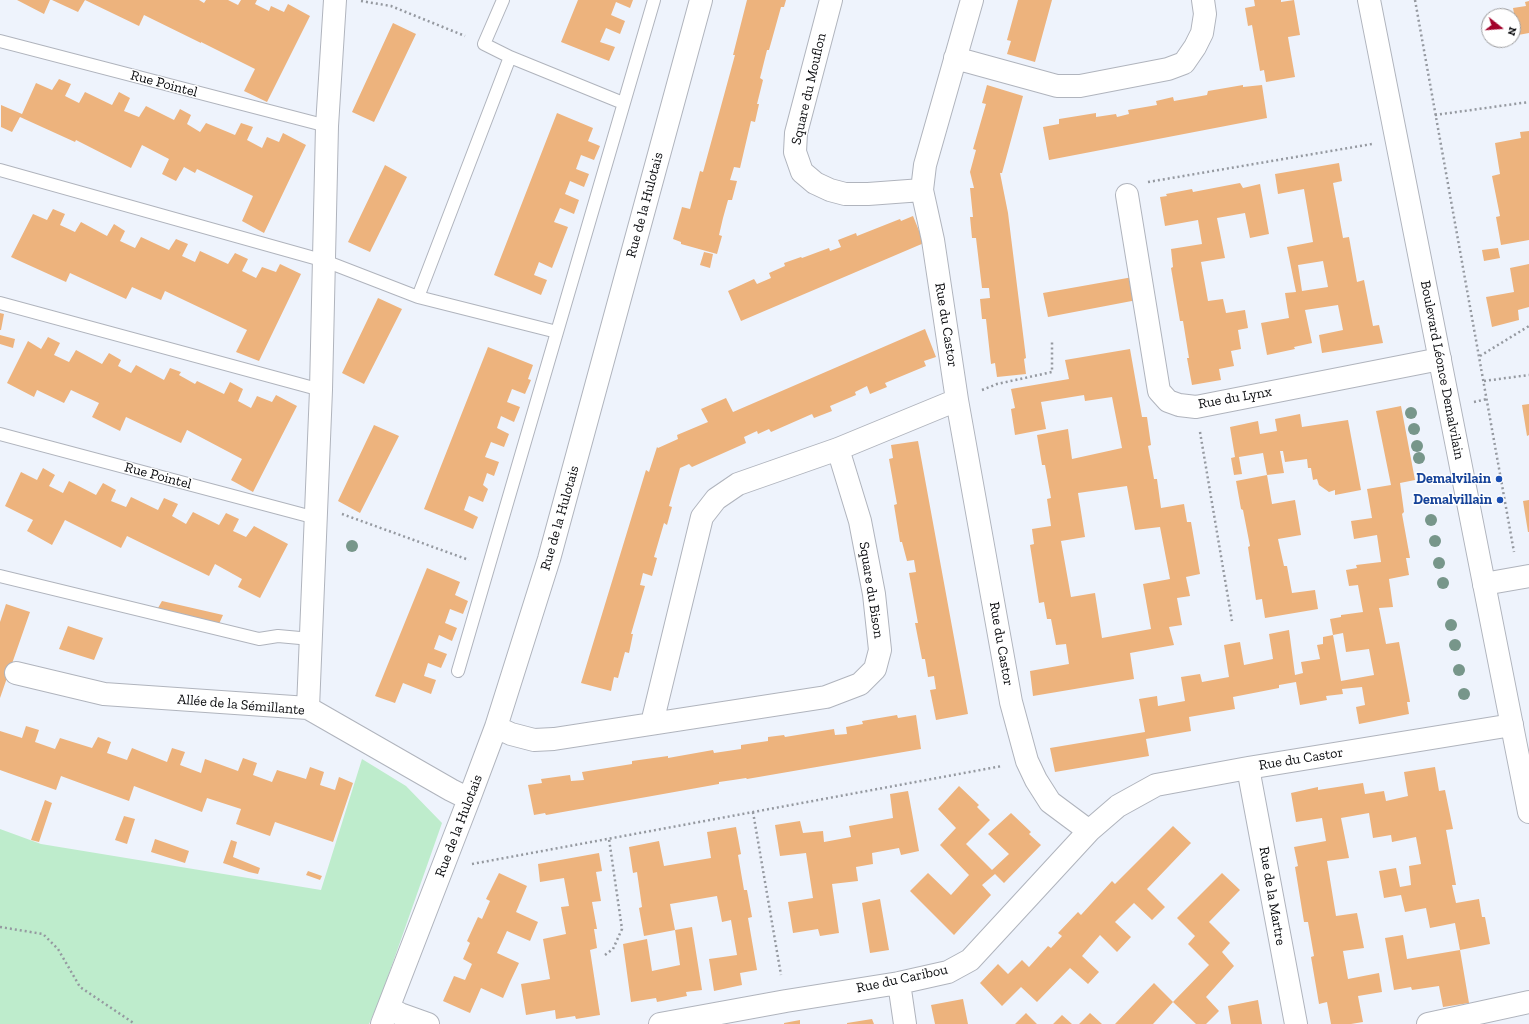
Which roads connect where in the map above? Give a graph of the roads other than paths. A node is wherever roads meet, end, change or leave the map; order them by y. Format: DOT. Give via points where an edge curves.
graph roads {
  1 [pos="335,0"];
  2 [pos="503,0"];
  3 [pos="654,0"];
  4 [pos="701,0"];
  5 [pos="831,0"];
  6 [pos="972,0"];
  7 [pos="1203,0"];
  8 [pos="1369,0"];
  9 [pos="0,41"];
  10 [pos="510,57"];
  11 [pos="955,58"];
  12 [pos="623,103"];
  13 [pos="327,126"];
  14 [pos="0,170"];
  15 [pos="922,190"];
  16 [pos="1127,195"];
  17 [pos="325,261"];
  18 [pos="418,297"];
  19 [pos="0,303"];
  20 [pos="557,332"];
  21 [pos="1440,359"];
  22 [pos="321,390"];
  23 [pos="957,400"];
  24 [pos="0,434"];
  25 [pos="838,449"];
  26 [pos="316,518"];
  27 [pos="0,576"];
  28 [pos="1522,577"];
  29 [pos="1484,584"];
  30 [pos="311,639"];
  31 [pos="458,671"];
  32 [pos="16,673"];
  33 [pos="308,708"];
  34 [pos="652,723"];
  35 [pos="1512,725"];
  36 [pos="496,727"];
  37 [pos="1248,768"];
  38 [pos="469,799"];
  39 [pos="1529,812"];
  40 [pos="1089,831"];
  41 [pos="899,983"];
  42 [pos="1529,1002"];
  43 [pos="386,1016"];
  44 [pos="428,1024"];
  45 [pos="660,1024"];
  46 [pos="905,1024"];
  47 [pos="1296,1024"];
  48 [pos="1428,1024"];
  1 -- 13 [label="street"];
  2 -- 10 [label="lane" via="484,44"];
  3 -- 12 [label="lane"];
  4 -- 36 [label="street, Rue de la Hulotais" via="549,559"];
  5 -- 15 [label="street, Square du Mouflon" via="796,133 795,152 802,172 815,183 845,194"];
  6 -- 11 [label="street, Rue du Castor"];
  7 -- 11 [label="street" via="1205,14 1202,33 1195,47 1184,63 1168,69 1080,86 1057,86"];
  8 -- 21 [label="street, Boulevard Léonce Demalvilain"];
  9 -- 13 [label="lane, Rue Pointel"];
  10 -- 12 [label="lane"];
  10 -- 18 [label="lane"];
  11 -- 15 [label="street, Rue du Castor" via="925,165"];
  12 -- 20 [label="lane"];
  13 -- 17 [label="street"];
  14 -- 17 [label="lane"];
  15 -- 23 [label="street, Rue du Castor" via="933,240"];
  16 -- 21 [label="street, Rue du Lynx" via="1159,391 1168,401 1196,407"];
  17 -- 18 [label="lane"];
  17 -- 22 [label="street"];
  18 -- 20 [label="lane"];
  19 -- 22 [label="lane"];
  20 -- 31 [label="lane"];
  21 -- 29 [label="street, Boulevard Léonce Demalvilain"];
  22 -- 26 [label="street"];
  23 -- 25 [label="street"];
  23 -- 40 [label="street, Rue du Castor" via="1011,702 1027,761 1050,802"];
  24 -- 26 [label="lane, Rue Pointel"];
  25 -- 34 [label="street" via="738,484 716,498 702,517"];
  25 -- 34 [label="street, Square du Bison" via="860,521 874,594 880,650 875,670 860,684 826,696"];
  26 -- 30 [label="street"];
  27 -- 30 [label="lane" via="259,639 278,636"];
  28 -- 29 [label="street"];
  29 -- 35 [label="street, Boulevard Léonce Demalvilain"];
  30 -- 33 [label="street"];
  32 -- 33 [label="street, Allée de la Sémillante" via="104,694"];
  33 -- 38 [label="street, Allée de la Sémillante"];
  34 -- 36 [label="street, Square du Bison" via="534,740"];
  35 -- 37 [label="street, Rue du Castor"];
  35 -- 39 [label="street, Boulevard Léonce Demalvilain"];
  36 -- 38 [label="street, Rue de la Hulotais"];
  37 -- 40 [label="street, Rue du Castor" via="1156,785 1118,806"];
  37 -- 47 [label="street, Rue de la Martre"];
  38 -- 43 [label="street, Rue de la Hulotais"];
  40 -- 41 [label="street, Rue du Caribou" via="970,960 948,972"];
  41 -- 45 [label="street, Rue du Caribou"];
  41 -- 46 [label="street"];
  42 -- 48 [label="street"];
  43 -- 44 [label="street" via="400,1014"];
}
